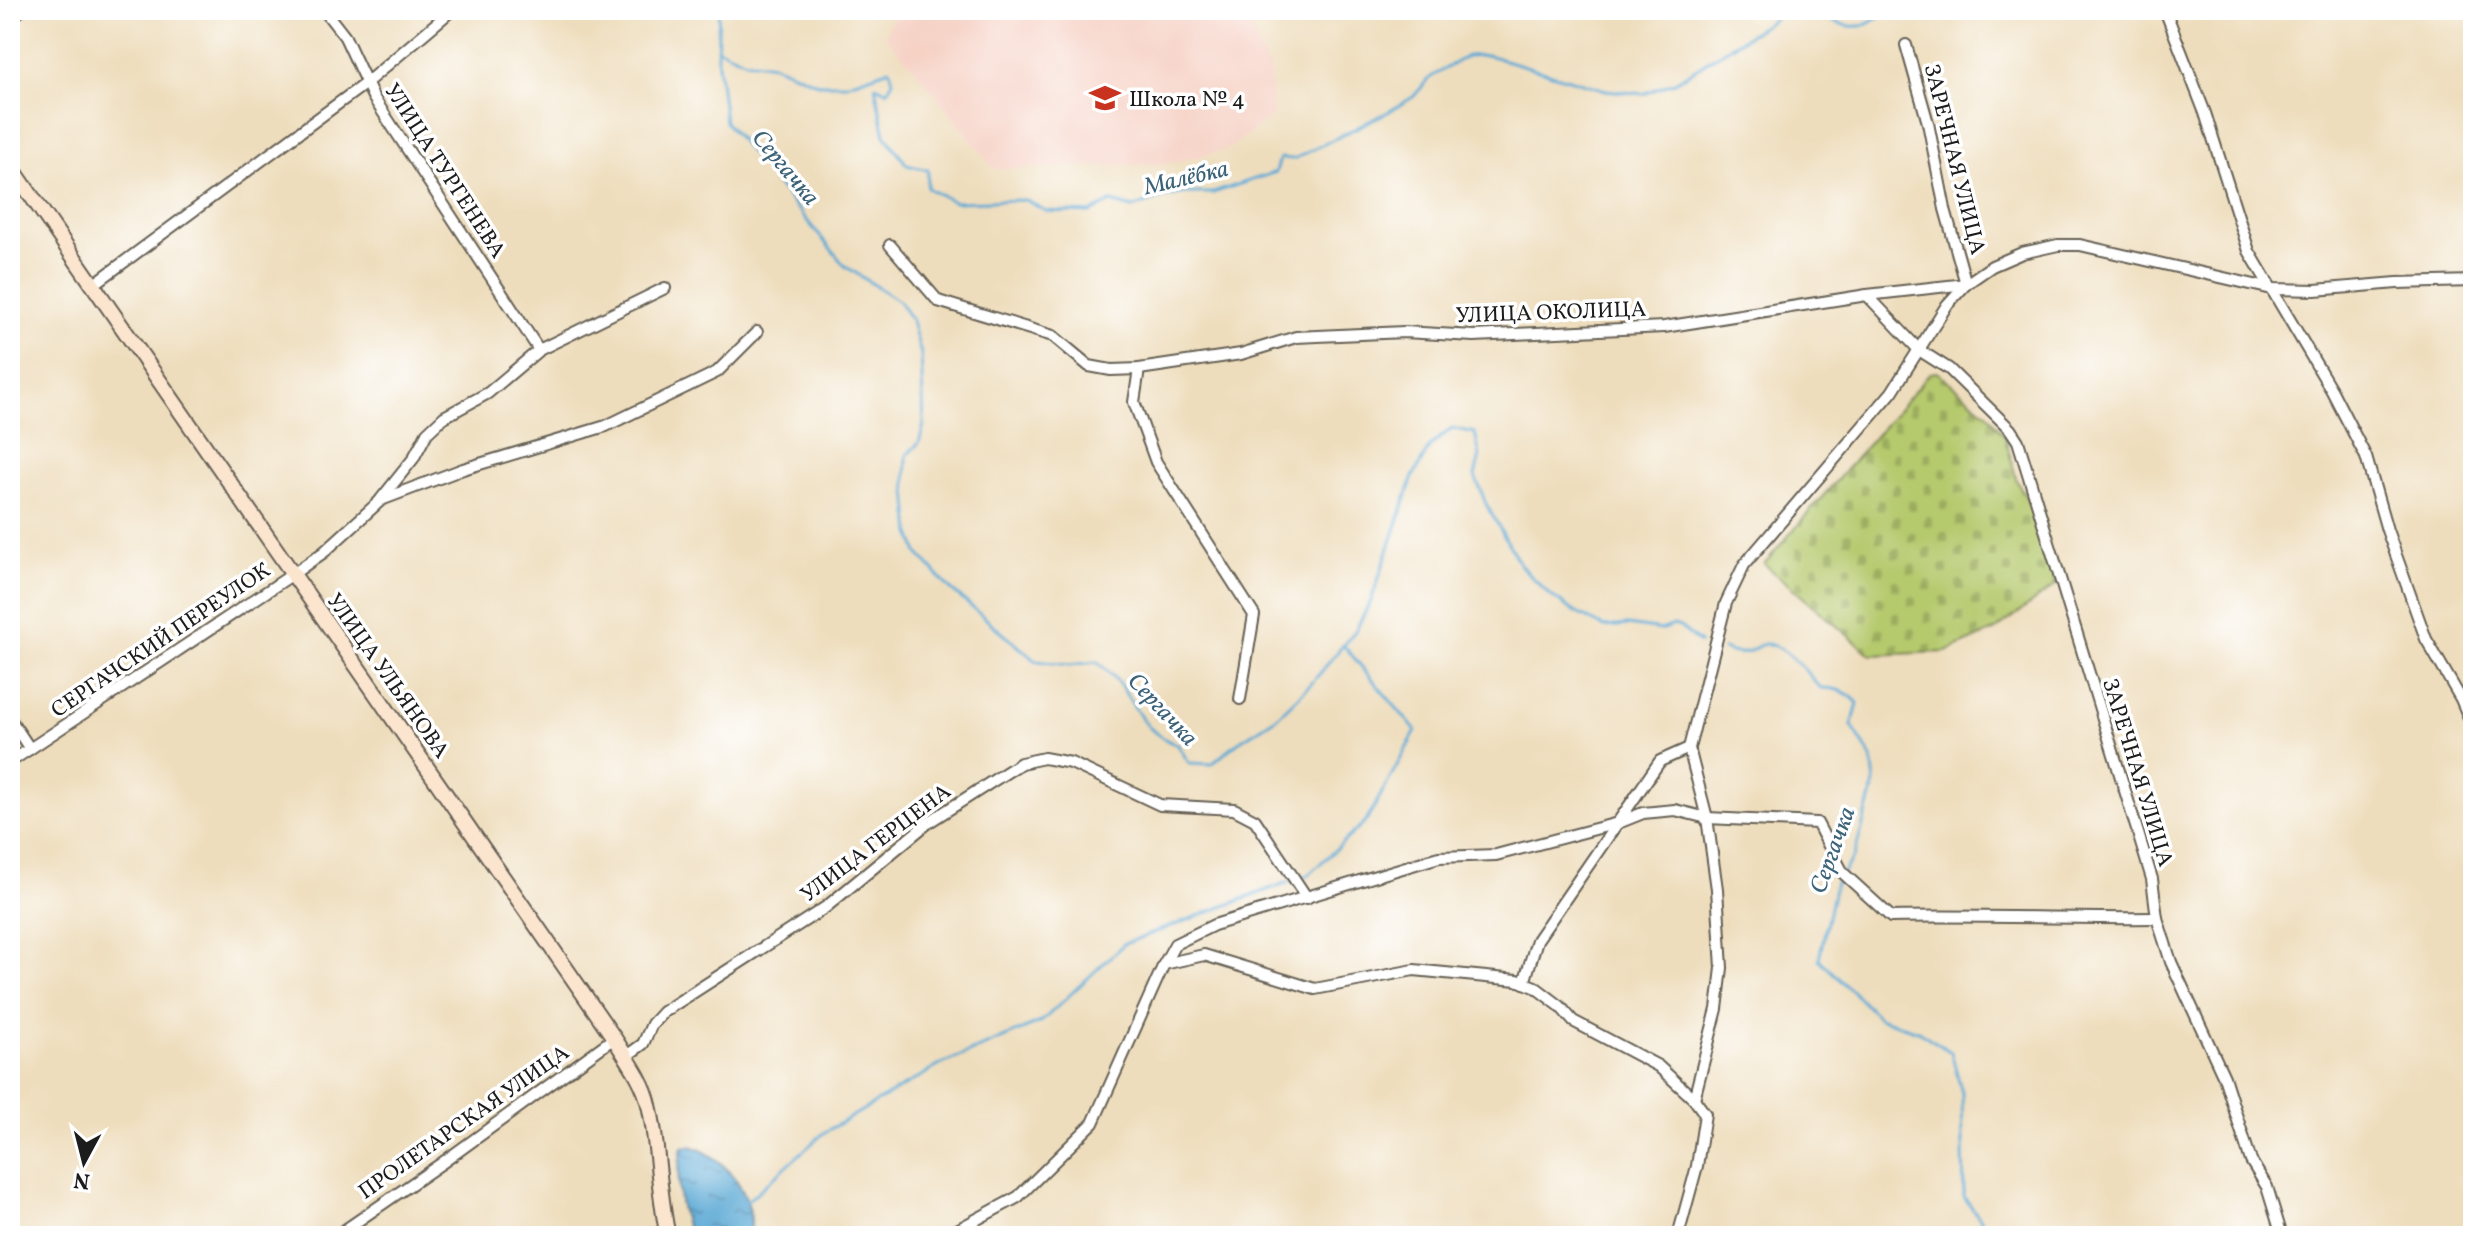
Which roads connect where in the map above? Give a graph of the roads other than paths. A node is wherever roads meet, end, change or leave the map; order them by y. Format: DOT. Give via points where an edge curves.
graph roads {
  1 [pos="21,10"];
  2 [pos="324,10"];
  3 [pos="452,10"];
  4 [pos="2165,10"];
  5 [pos="10,19"];
  6 [pos="1906,45"];
  7 [pos="366,83"];
  8 [pos="10,165"];
  9 [pos="890,245"];
  10 [pos="2473,281"];
  11 [pos="1966,284"];
  12 [pos="93,285"];
  13 [pos="665,288"];
  14 [pos="2272,289"];
  15 [pos="1867,295"];
  16 [pos="757,332"];
  17 [pos="539,350"];
  18 [pos="1919,350"];
  19 [pos="1139,369"];
  20 [pos="381,500"];
  21 [pos="293,574"];
  22 [pos="1240,699"];
  23 [pos="10,719"];
  24 [pos="2473,727"];
  25 [pos="1689,748"];
  26 [pos="30,749"];
  27 [pos="10,762"];
  28 [pos="1707,818"];
  29 [pos="1618,823"];
  30 [pos="1307,898"];
  31 [pos="2157,918"];
  32 [pos="1164,964"];
  33 [pos="1524,983"];
  34 [pos="614,1038"];
  35 [pos="625,1057"];
  36 [pos="1694,1099"];
  37 [pos="336,1236"];
  38 [pos="668,1236"];
  39 [pos="946,1236"];
  40 [pos="1678,1236"];
  41 [pos="2282,1236"];
  1 -- 5 [label="street"];
  2 -- 7 [label="street, УЛИЦА ТУРГЕНЕВА" via="345,37"];
  3 -- 7 [label="street"];
  4 -- 14 [label="street" via="2249,251"];
  6 -- 11 [label="street, ЗАРЕЧНАЯ УЛИЦА"];
  7 -- 12 [label="street"];
  7 -- 17 [label="street, УЛИЦА ТУРГЕНЕВА"];
  8 -- 12 [label="main road, УЛИЦА УЛЬЯНОВА"];
  9 -- 19 [label="street, УЛИЦА ОКОЛИЦА" via="938,301 1053,336 1089,366"];
  10 -- 14 [label="street"];
  11 -- 14 [label="street" via="2022,253 2080,245"];
  11 -- 15 [label="street, УЛИЦА ОКОЛИЦА"];
  11 -- 18 [label="street"];
  12 -- 21 [label="main road, УЛИЦА УЛЬЯНОВА"];
  13 -- 17 [label="street"];
  14 -- 24 [label="street" via="2366,457 2426,639"];
  15 -- 18 [label="street, ЗАРЕЧНАЯ УЛИЦА"];
  15 -- 19 [label="street, УЛИЦА ОКОЛИЦА" via="1664,327 1489,336 1404,332 1296,337 1241,354"];
  16 -- 20 [label="street" via="717,372 606,426"];
  17 -- 20 [label="street" via="488,393 444,417 427,433"];
  18 -- 25 [label="street" via="1892,392 1744,565 1726,603"];
  18 -- 31 [label="street, ЗАРЕЧНАЯ УЛИЦА" via="1949,369 2018,441 2152,879"];
  19 -- 22 [label="street" via="1134,402 1156,462 1254,615"];
  20 -- 21 [label="street, СЕРГАЧСКИЙ ПЕРЕУЛОК"];
  21 -- 26 [label="street, СЕРГАЧСКИЙ ПЕРЕУЛОК"];
  21 -- 34 [label="main road, УЛИЦА УЛЬЯНОВА"];
  23 -- 26 [label="street"];
  25 -- 28 [label="street"];
  25 -- 29 [label="street" via="1660,761"];
  26 -- 27 [label="street, СЕРГАЧСКИЙ ПЕРЕУЛОК"];
  28 -- 29 [label="street" via="1675,810 1643,813"];
  28 -- 31 [label="street" via="1817,823 1843,873 1891,917"];
  28 -- 36 [label="street" via="1722,968"];
  29 -- 30 [label="street" via="1496,855 1439,857"];
  29 -- 33 [label="street" via="1537,940"];
  30 -- 32 [label="street" via="1214,925 1175,944"];
  30 -- 35 [label="street, УЛИЦА ГЕРЦЕНА" via="1255,820 1234,809 1160,805 1071,763 1044,758 1021,763 929,822 826,907 663,1012 643,1044"];
  31 -- 41 [label="street, ЗАРЕЧНАЯ УЛИЦА" via="2171,962 2224,1077"];
  32 -- 33 [label="street" via="1204,955 1315,989 1414,970"];
  32 -- 39 [label="street" via="1093,1123 1018,1197"];
  33 -- 36 [label="street" via="1573,1021 1658,1066"];
  34 -- 35 [label="main road, УЛИЦА УЛЬЯНОВА"];
  34 -- 37 [label="street, ПРОЛЕТАРСКАЯ УЛИЦА"];
  35 -- 38 [label="main road, УЛИЦА УЛЬЯНОВА" via="649,1103"];
  36 -- 40 [label="street" via="1705,1114"];
}
